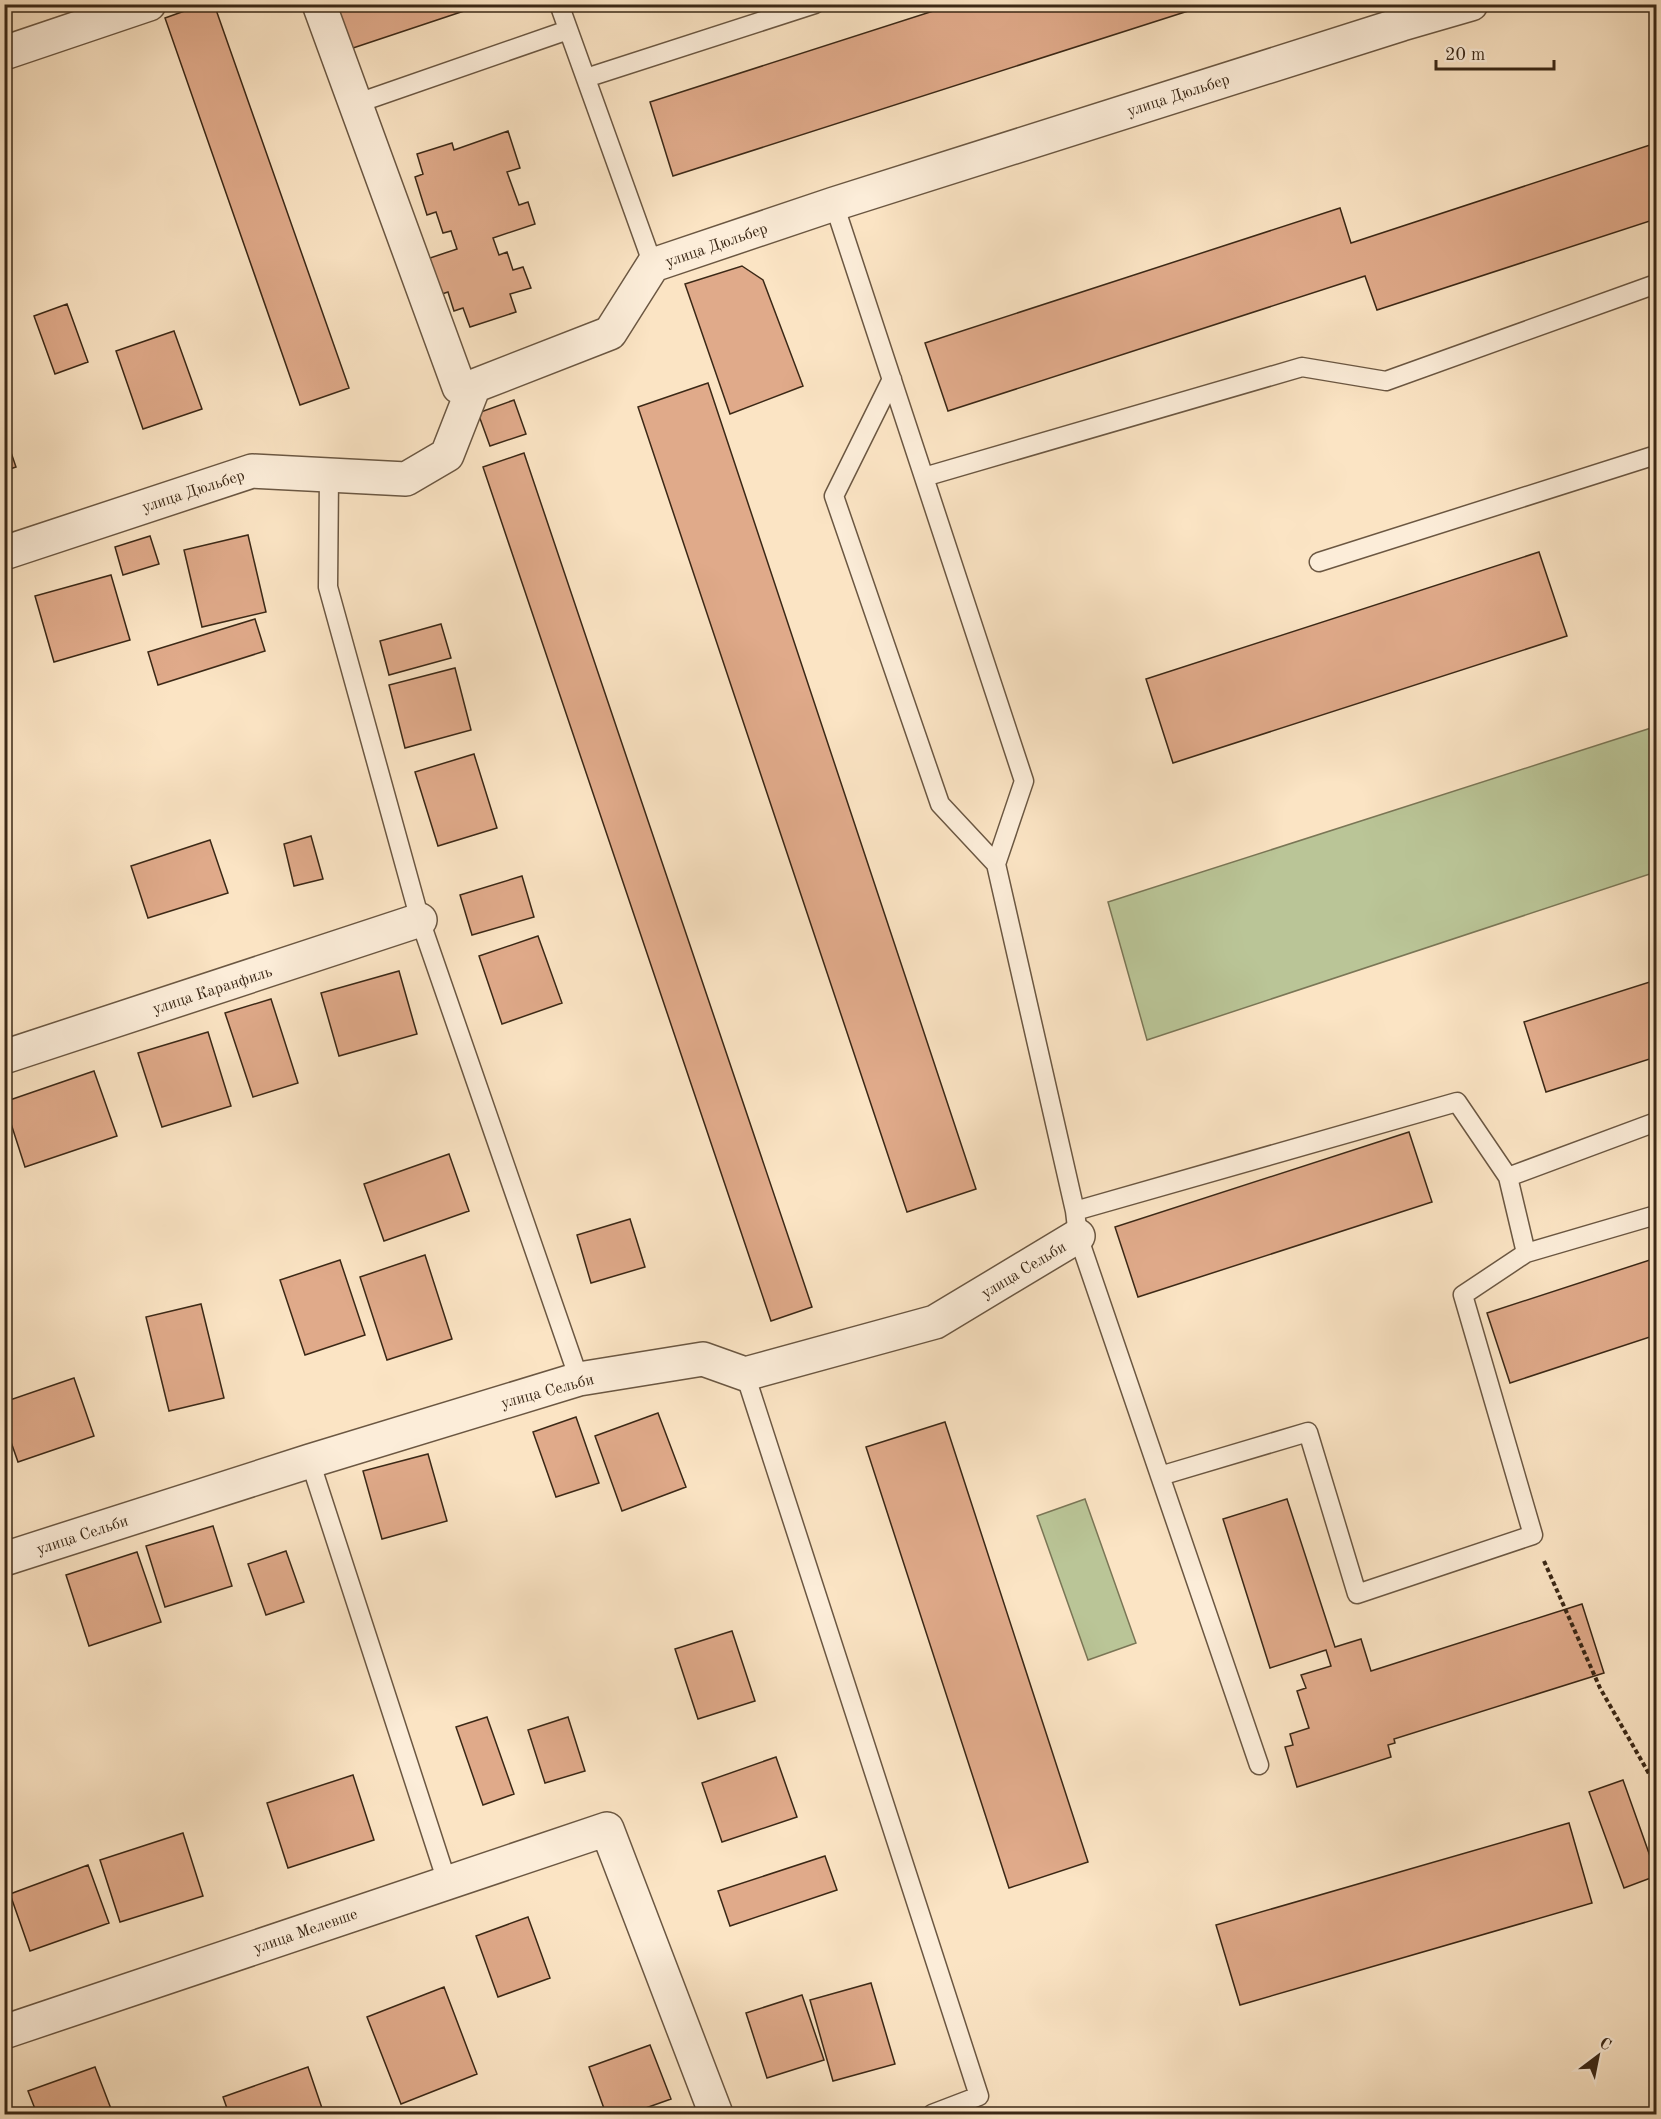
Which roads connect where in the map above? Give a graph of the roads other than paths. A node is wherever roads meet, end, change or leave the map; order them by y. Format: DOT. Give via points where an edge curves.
graph roads {
  1 [pos="149,4"];
  2 [pos="319,4"];
  3 [pos="559,4"];
  4 [pos="815,4"];
  5 [pos="1471,4"];
  6 [pos="568,30"];
  7 [pos="4,53"];
  8 [pos="586,78"];
  9 [pos="355,104"];
  10 [pos="834,204"];
  11 [pos="653,266"];
  12 [pos="1656,284"];
  13 [pos="891,379"];
  14 [pos="474,386"];
  15 [pos="1656,455"];
  16 [pos="329,476"];
  17 [pos="924,477"];
  18 [pos="4,553"];
  19 [pos="1319,562"];
  20 [pos="996,864"];
  21 [pos="420,921"];
  22 [pos="4,1057"];
  23 [pos="1656,1122"];
  24 [pos="1508,1177"];
  25 [pos="1656,1215"];
  26 [pos="1076,1223"];
  27 [pos="1526,1253"];
  28 [pos="745,1374"];
  29 [pos="579,1379"];
  30 [pos="310,1461"];
  31 [pos="1160,1476"];
  32 [pos="4,1559"];
  33 [pos="1259,1764"];
  34 [pos="447,1882"];
  35 [pos="4,2032"];
  36 [pos="716,2115"];
  37 [pos="932,2115"];
  1 -- 7 [label="street"];
  2 -- 9 [label="street"];
  3 -- 6 [label="lane"];
  4 -- 8 [label="lane"];
  5 -- 10 [label="street, улица Дюльбер"];
  6 -- 8 [label="lane"];
  6 -- 9 [label="lane"];
  8 -- 11 [label="lane"];
  9 -- 14 [label="street" via="459,387"];
  10 -- 11 [label="street, улица Дюльбер"];
  10 -- 13 [label="lane"];
  11 -- 14 [label="street, улица Дюльбер" via="610,333"];
  12 -- 17 [label="lane" via="1386,381 1302,367"];
  13 -- 17 [label="lane"];
  13 -- 20 [label="lane" via="834,496 940,804"];
  14 -- 16 [label="street, улица Дюльбер" via="447,455 406,478"];
  15 -- 19 [label="lane"];
  16 -- 18 [label="street, улица Дюльбер" via="252,471"];
  16 -- 21 [label="lane" via="328,587"];
  17 -- 20 [label="lane" via="1024,781"];
  20 -- 26 [label="lane"];
  21 -- 22 [label="street, улица Каранфиль"];
  21 -- 29 [label="lane"];
  23 -- 24 [label="lane"];
  24 -- 26 [label="lane" via="1457,1102"];
  24 -- 27 [label="lane"];
  25 -- 27 [label="lane"];
  26 -- 28 [label="street, улица Сельби" via="935,1322"];
  26 -- 31 [label="lane"];
  27 -- 31 [label="lane" via="1463,1295 1533,1535 1357,1594 1308,1432"];
  28 -- 29 [label="street, улица Сельби" via="703,1359"];
  28 -- 37 [label="lane" via="979,2096"];
  29 -- 30 [label="street, улица Сельби"];
  30 -- 32 [label="street, улица Сельби"];
  30 -- 34 [label="lane"];
  31 -- 33 [label="lane"];
  34 -- 35 [label="street, улица Мелевше"];
  34 -- 36 [label="street, улица Мелевше" via="607,1829"];
}
